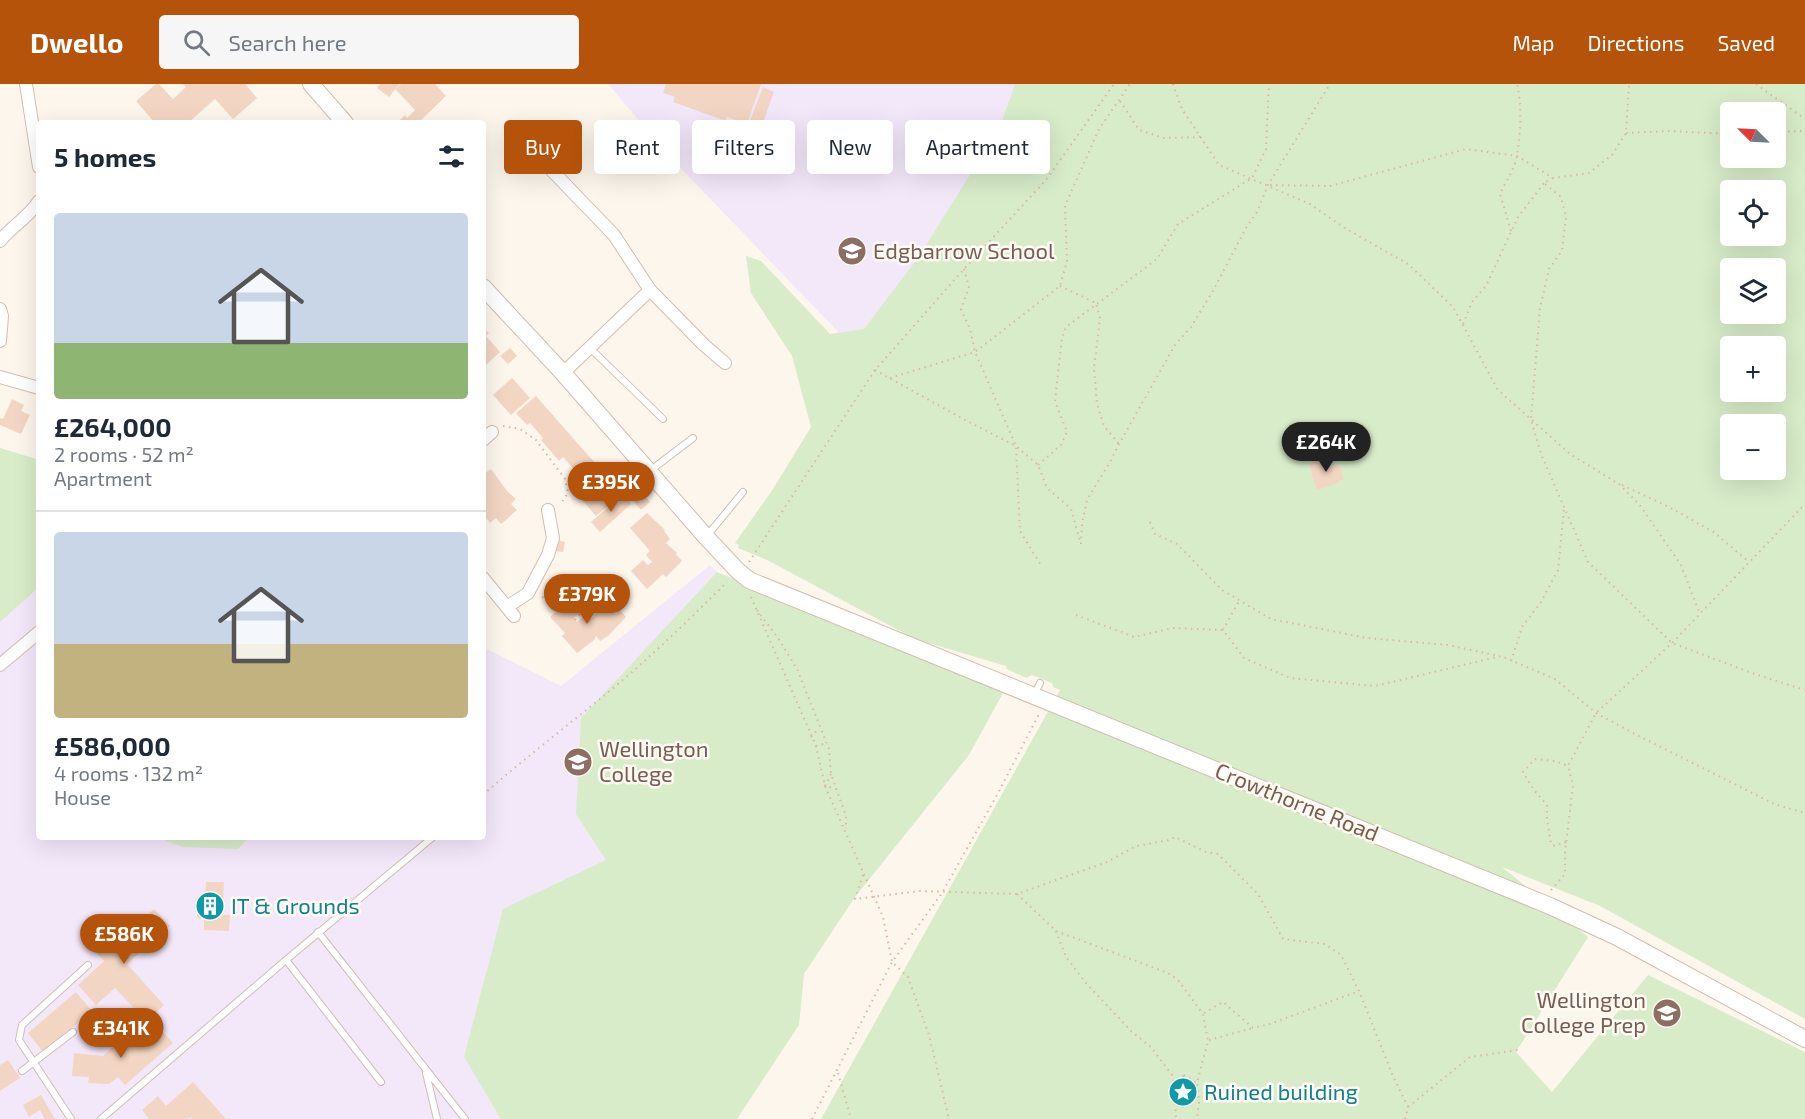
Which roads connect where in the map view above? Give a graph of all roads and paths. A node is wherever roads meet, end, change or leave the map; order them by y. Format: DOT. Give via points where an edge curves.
graph roads {
  1 [pos="26,84"];
  2 [pos="311,84"];
  3 [pos="1114,84"];
  4 [pos="1130,84"];
  5 [pos="1173,84"];
  6 [pos="1269,84"];
  7 [pos="1330,84"];
  8 [pos="1517,84"];
  9 [pos="1629,84"];
  10 [pos="1756,84"];
  11 [pos="1120,101"];
  12 [pos="1805,119"];
  13 [pos="342,120"];
  14 [pos="1805,130"];
  15 [pos="1786,131"];
  16 [pos="1626,133"];
  17 [pos="1720,133"];
  18 [pos="1201,138"];
  19 [pos="36,148"];
  20 [pos="1517,156"];
  21 [pos="555,174"];
  22 [pos="1252,178"];
  23 [pos="1553,178"];
  24 [pos="1544,183"];
  25 [pos="1268,185"];
  26 [pos="36,206"];
  27 [pos="4,228"];
  28 [pos="1511,232"];
  29 [pos="0,241"];
  30 [pos="964,269"];
  31 [pos="1060,286"];
  32 [pos="486,290"];
  33 [pos="650,290"];
  34 [pos="1096,303"];
  35 [pos="0,309"];
  36 [pos="1463,324"];
  37 [pos="0,340"];
  38 [pos="589,348"];
  39 [pos="975,352"];
  40 [pos="725,363"];
  41 [pos="876,370"];
  42 [pos="563,373"];
  43 [pos="0,377"];
  44 [pos="890,378"];
  45 [pos="36,387"];
  46 [pos="663,419"];
  47 [pos="1531,420"];
  48 [pos="488,436"];
  49 [pos="693,438"];
  50 [pos="1119,444"];
  51 [pos="1016,446"];
  52 [pos="1038,465"];
  53 [pos="648,472"];
  54 [pos="1619,484"];
  55 [pos="743,492"];
  56 [pos="1805,504"];
  57 [pos="1564,508"];
  58 [pos="549,515"];
  59 [pos="1150,522"];
  60 [pos="705,537"];
  61 [pos="1749,562"];
  62 [pos="1041,567"];
  63 [pos="743,568"];
  64 [pos="486,582"];
  65 [pos="608,583"];
  66 [pos="529,591"];
  67 [pos="751,597"];
  68 [pos="590,601"];
  69 [pos="1239,601"];
  70 [pos="754,607"];
  71 [pos="598,611"];
  72 [pos="1700,614"];
  73 [pos="1076,615"];
  74 [pos="575,620"];
  75 [pos="1223,630"];
  76 [pos="36,635"];
  77 [pos="1672,643"];
  78 [pos="1501,656"];
  79 [pos="1511,661"];
  80 [pos="0,665"];
  81 [pos="1805,690"];
  82 [pos="1040,693"];
  83 [pos="1596,713"];
  84 [pos="820,727"];
  85 [pos="812,737"];
  86 [pos="827,743"];
  87 [pos="816,746"];
  88 [pos="1568,766"];
  89 [pos="831,774"];
  90 [pos="825,786"];
  91 [pos="836,789"];
  92 [pos="486,792"];
  93 [pos="1805,813"];
  94 [pos="846,832"];
  95 [pos="429,840"];
  96 [pos="1566,843"];
  97 [pos="863,874"];
  98 [pos="942,893"];
  99 [pos="1017,894"];
  100 [pos="1545,896"];
  101 [pos="874,898"];
  102 [pos="1056,931"];
  103 [pos="318,932"];
  104 [pos="286,960"];
  105 [pos="892,962"];
  106 [pos="88,965"];
  107 [pos="1359,991"];
  108 [pos="1203,1014"];
  109 [pos="1252,1028"];
  110 [pos="73,1032"];
  111 [pos="1805,1039"];
  112 [pos="1208,1041"];
  113 [pos="1518,1050"];
  114 [pos="33,1064"];
  115 [pos="425,1069"];
  116 [pos="22,1071"];
  117 [pos="837,1072"];
  118 [pos="381,1082"];
  119 [pos="1197,1083"];
  120 [pos="1176,1084"];
  121 [pos="1408,1107"];
  122 [pos="71,1119"];
  123 [pos="101,1119"];
  124 [pos="437,1119"];
  125 [pos="465,1119"];
  126 [pos="813,1119"];
  127 [pos="851,1119"];
  128 [pos="949,1119"];
  129 [pos="1176,1119"];
  130 [pos="1197,1119"];
  131 [pos="1405,1119"];
  1 -- 19 [label="street"];
  2 -- 13 [label="street"];
  3 -- 30 [label="path" via="1046,180"];
  4 -- 11 [label="path"];
  5 -- 18 [label="path" via="1182,109"];
  6 -- 22 [label="path" via="1266,149"];
  7 -- 25 [label="path"];
  8 -- 20 [label="path"];
  9 -- 16 [label="path"];
  10 -- 12 [label="path"];
  11 -- 18 [label="path" via="1139,130 1164,138"];
  11 -- 31 [label="path" via="1099,129 1065,206 1067,261"];
  14 -- 15 [label="path"];
  16 -- 17 [label="path"];
  16 -- 23 [label="path" via="1612,155 1589,173"];
  18 -- 22 [label="path" via="1219,165"];
  20 -- 23 [label="path"];
  20 -- 25 [label="path" via="1466,149 1330,186"];
  20 -- 28 [label="path" via="1500,194"];
  21 -- 33 [label="street" via="614,235"];
  22 -- 25 [label="path"];
  22 -- 34 [label="path" via="1178,224 1157,259"];
  23 -- 24 [label="path"];
  24 -- 28 [label="path"];
  24 -- 47 [label="path" via="1561,197 1566,217 1563,251 1549,269 1540,308"];
  25 -- 36 [label="path" via="1310,204 1408,264 1453,307"];
  25 -- 50 [label="path" via="1214,289 1175,345"];
  26 -- 27 [label="street"];
  27 -- 29 [label="street"];
  28 -- 36 [label="path"];
  30 -- 39 [label="path" via="969,287 961,309"];
  30 -- 41 [label="path"];
  31 -- 34 [label="path"];
  31 -- 39 [label="path"];
  32 -- 42 [label="street, Crowthorne Road"];
  33 -- 38 [label="street"];
  33 -- 40 [label="street"];
  34 -- 50 [label="path" via="1100,318 1094,368 1097,404 1104,426"];
  34 -- 52 [label="path" via="1066,327 1062,337 1055,401 1067,432 1061,445"];
  35 -- 37 [label="street"];
  36 -- 47 [label="path" via="1498,390"];
  38 -- 42 [label="street"];
  38 -- 46 [label="lane"];
  39 -- 44 [label="path"];
  39 -- 51 [label="path"];
  41 -- 44 [label="path"];
  41 -- 63 [label="path"];
  42 -- 53 [label="street, Crowthorne Road"];
  43 -- 45 [label="street"];
  44 -- 51 [label="path"];
  47 -- 54 [label="path" via="1570,454"];
  47 -- 57 [label="path"];
  48 -- 58 [label="path" via="501,425 520,429 536,440 565,478 568,494"];
  49 -- 53 [label="lane"];
  50 -- 52 [label="path" via="1087,500 1081,544 1071,509 1047,488"];
  51 -- 52 [label="path"];
  51 -- 62 [label="path" via="1020,531"];
  53 -- 60 [label="street, Crowthorne Road"];
  54 -- 61 [label="path" via="1715,533"];
  54 -- 72 [label="path" via="1639,504 1681,565"];
  55 -- 60 [label="lane"];
  56 -- 61 [label="path"];
  57 -- 77 [label="path" via="1588,562"];
  57 -- 79 [label="path" via="1558,570 1522,627"];
  58 -- 66 [label="street" via="553,538"];
  59 -- 69 [label="path" via="1155,534 1177,544 1222,590"];
  60 -- 63 [label="street, Crowthorne Road"];
  61 -- 72 [label="path"];
  63 -- 82 [label="street, Crowthorne Road" via="749,580 777,592"];
  63 -- 92 [label="path" via="632,672"];
  64 -- 66 [label="street" via="510,612"];
  65 -- 68 [label="path"];
  66 -- 68 [label="path" via="552,600 565,597"];
  67 -- 70 [label="path"];
  68 -- 71 [label="path"];
  68 -- 74 [label="path"];
  69 -- 75 [label="path"];
  69 -- 78 [label="path" via="1271,619 1367,638 1448,645"];
  70 -- 84 [label="path" via="797,669"];
  70 -- 85 [label="path"];
  72 -- 77 [label="path"];
  73 -- 75 [label="path" via="1134,637 1173,628"];
  75 -- 78 [label="path" via="1244,658 1300,679 1375,686"];
  76 -- 80 [label="street"];
  77 -- 81 [label="path"];
  77 -- 83 [label="path"];
  78 -- 79 [label="path"];
  79 -- 83 [label="path" via="1555,679"];
  82 -- 98 [label="path" via="997,795"];
  82 -- 111 [label="street, Crowthorne Road" via="1550,906 1617,937"];
  83 -- 88 [label="path"];
  83 -- 93 [label="path" via="1774,804"];
  84 -- 85 [label="path"];
  84 -- 86 [label="path"];
  85 -- 87 [label="path"];
  86 -- 87 [label="path"];
  86 -- 89 [label="path"];
  87 -- 90 [label="path"];
  88 -- 96 [label="path" via="1573,785"];
  88 -- 96 [label="path" via="1536,759 1523,772 1547,805 1551,844"];
  89 -- 90 [label="path"];
  89 -- 91 [label="path"];
  90 -- 91 [label="path"];
  90 -- 94 [label="path"];
  91 -- 94 [label="path" via="846,816"];
  94 -- 97 [label="path"];
  95 -- 103 [label="lane"];
  96 -- 100 [label="path" via="1565,874"];
  97 -- 101 [label="path"];
  97 -- 101 [label="path" via="855,899"];
  98 -- 99 [label="path"];
  98 -- 101 [label="path" via="920,891"];
  98 -- 105 [label="path"];
  99 -- 102 [label="path"];
  99 -- 107 [label="path" via="1107,862 1136,846 1175,837 1218,854 1258,894 1284,939 1325,944 1341,955"];
  101 -- 105 [label="path" via="883,917"];
  102 -- 108 [label="path" via="1168,973 1178,980"];
  102 -- 120 [label="path" via="1066,957 1085,982 1151,1047"];
  103 -- 104 [label="lane"];
  103 -- 115 [label="lane"];
  104 -- 118 [label="lane"];
  104 -- 123 [label="lane"];
  105 -- 117 [label="path"];
  105 -- 128 [label="path" via="908,977 929,1035"];
  106 -- 114 [label="lane" via="22,1025 19,1040"];
  107 -- 109 [label="path"];
  107 -- 121 [label="path"];
  108 -- 109 [label="path" via="1223,1002"];
  108 -- 112 [label="path"];
  109 -- 112 [label="path"];
  110 -- 114 [label="lane"];
  112 -- 119 [label="path"];
  113 -- 121 [label="path" via="1470,1057"];
  114 -- 116 [label="lane"];
  114 -- 122 [label="lane"];
  115 -- 124 [label="lane"];
  115 -- 125 [label="lane"];
  117 -- 126 [label="path"];
  117 -- 127 [label="path"];
  119 -- 120 [label="path" via="1186,1091"];
  119 -- 120 [label="path" via="1184,1075"];
  119 -- 130 [label="path"];
  120 -- 129 [label="path"];
  121 -- 131 [label="path"];
}
